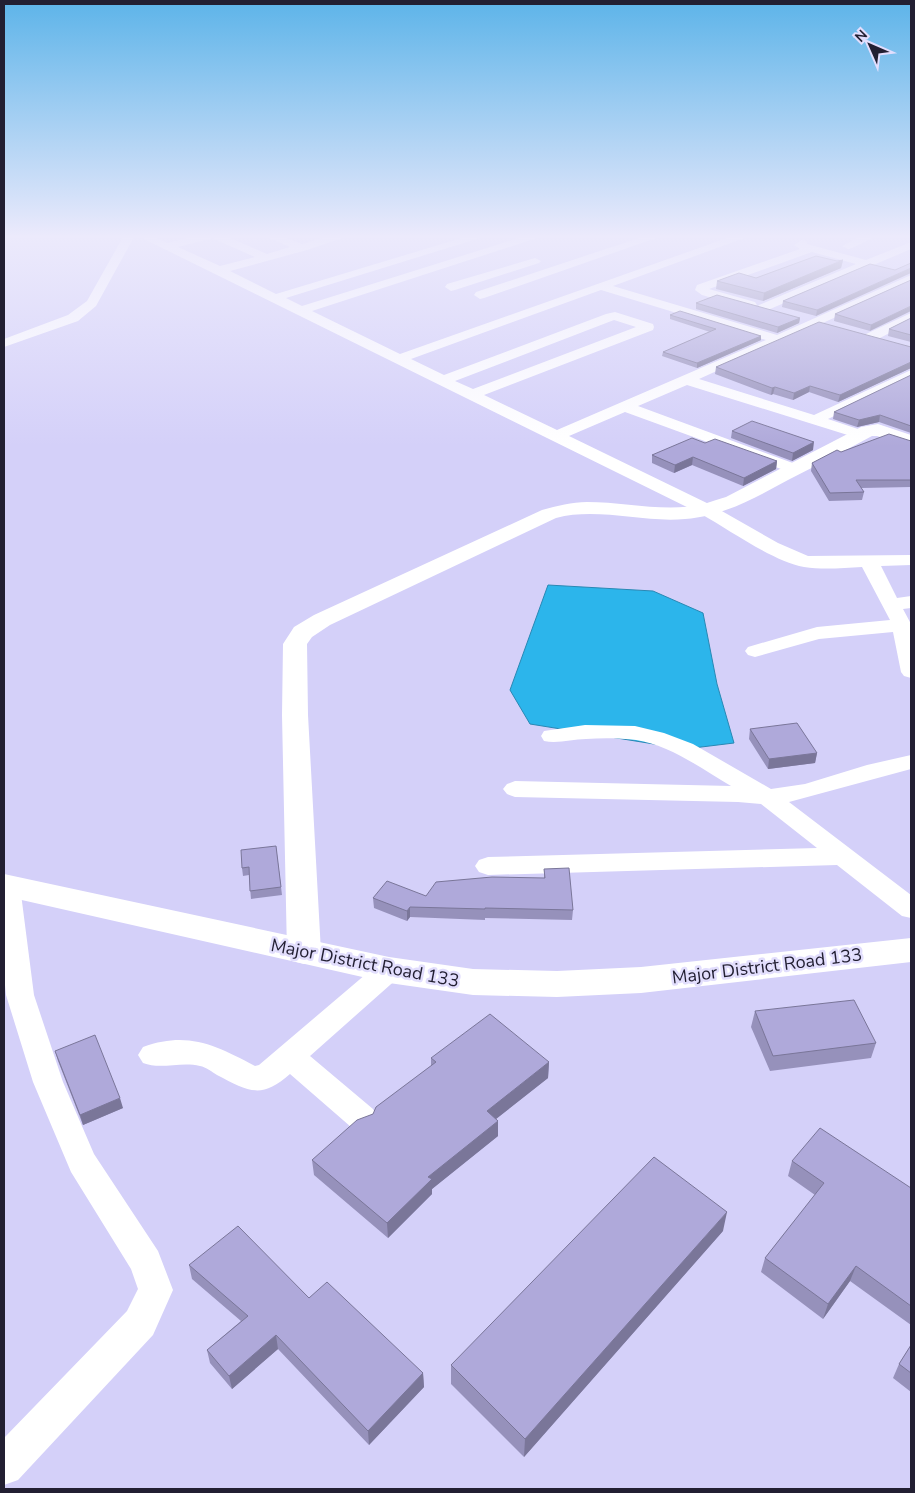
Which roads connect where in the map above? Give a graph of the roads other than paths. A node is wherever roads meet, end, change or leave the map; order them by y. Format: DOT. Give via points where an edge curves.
graph roads {
  1 [pos="87,307"];
  2 [pos="293,307"];
  3 [pos="311,307"];
  4 [pos="544,307"];
  5 [pos="669,307"];
  6 [pos="758,307"];
  7 [pos="766,307"];
  8 [pos="850,307"];
  9 [pos="763,308"];
  10 [pos="300,310"];
  11 [pos="780,313"];
  12 [pos="911,317"];
  13 [pos="798,318"];
  14 [pos="816,322"];
  15 [pos="834,327"];
  16 [pos="778,340"];
  17 [pos="887,342"];
  18 [pos="4,343"];
  19 [pos="399,359"];
  20 [pos="910,376"];
  21 [pos="686,380"];
  22 [pos="442,381"];
  23 [pos="666,388"];
  24 [pos="471,395"];
  25 [pos="721,406"];
  26 [pos="625,407"];
  27 [pos="815,420"];
  28 [pos="859,434"];
  29 [pos="556,436"];
  30 [pos="911,441"];
  31 [pos="795,469"];
  32 [pos="707,510"];
  33 [pos="911,560"];
  34 [pos="869,562"];
  35 [pos="911,602"];
  36 [pos="891,604"];
  37 [pos="902,625"];
  38 [pos="755,650"];
  39 [pos="911,672"];
  40 [pos="552,736"];
  41 [pos="911,762"];
  42 [pos="515,789"];
  43 [pos="768,797"];
  44 [pos="844,856"];
  45 [pos="488,866"];
  46 [pos="5,886"];
  47 [pos="911,909"];
  48 [pos="911,950"];
  49 [pos="304,952"];
  50 [pos="389,970"];
  51 [pos="153,1055"];
  52 [pos="291,1057"];
  53 [pos="362,1118"];
  54 [pos="4,1466"];
  1 -- 18 [label="street" via="73,318"];
  2 -- 10 [label="street"];
  3 -- 10 [label="street"];
  4 -- 19 [label="street"];
  5 -- 16 [label="street"];
  6 -- 9 [label="street"];
  7 -- 9 [label="street"];
  8 -- 14 [label="street"];
  9 -- 11 [label="street"];
  10 -- 19 [label="street"];
  12 -- 17 [label="street" via="866,336"];
  13 -- 14 [label="street"];
  14 -- 15 [label="street"];
  14 -- 16 [label="street"];
  16 -- 21 [label="street"];
  19 -- 22 [label="street"];
  20 -- 27 [label="street"];
  21 -- 23 [label="street"];
  21 -- 27 [label="street"];
  22 -- 24 [label="street"];
  22 -- 24 [label="street" via="606,318 622,318 648,327"];
  23 -- 25 [label="street"];
  23 -- 26 [label="street"];
  24 -- 29 [label="street"];
  26 -- 29 [label="street"];
  26 -- 31 [label="street"];
  27 -- 28 [label="street"];
  28 -- 30 [label="street" via="878,430"];
  28 -- 31 [label="street"];
  29 -- 32 [label="street"];
  31 -- 32 [label="street" via="734,501"];
  32 -- 34 [label="street" via="803,562"];
  32 -- 49 [label="street" via="651,513 587,508 557,512 411,577 302,632 294,644"];
  33 -- 34 [label="street"];
  34 -- 36 [label="street"];
  35 -- 36 [label="street"];
  36 -- 37 [label="street"];
  37 -- 38 [label="street" via="817,633"];
  37 -- 39 [label="street"];
  40 -- 43 [label="street" via="585,732 627,733 656,738 685,749"];
  41 -- 43 [label="street" via="799,792"];
  42 -- 43 [label="street"];
  43 -- 44 [label="street"];
  44 -- 45 [label="street"];
  44 -- 47 [label="street"];
  46 -- 49 [label="street, Major District Road 133"];
  46 -- 54 [label="street" via="20,995 48,1082 82,1162 146,1262 156,1290 140,1323"];
  48 -- 50 [label="street, Major District Road 133" via="587,984 520,986 454,982"];
  49 -- 50 [label="street, Major District Road 133"];
  50 -- 52 [label="street"];
  51 -- 52 [label="street" via="184,1052 207,1055 252,1079 266,1076"];
  52 -- 53 [label="street"];
}
